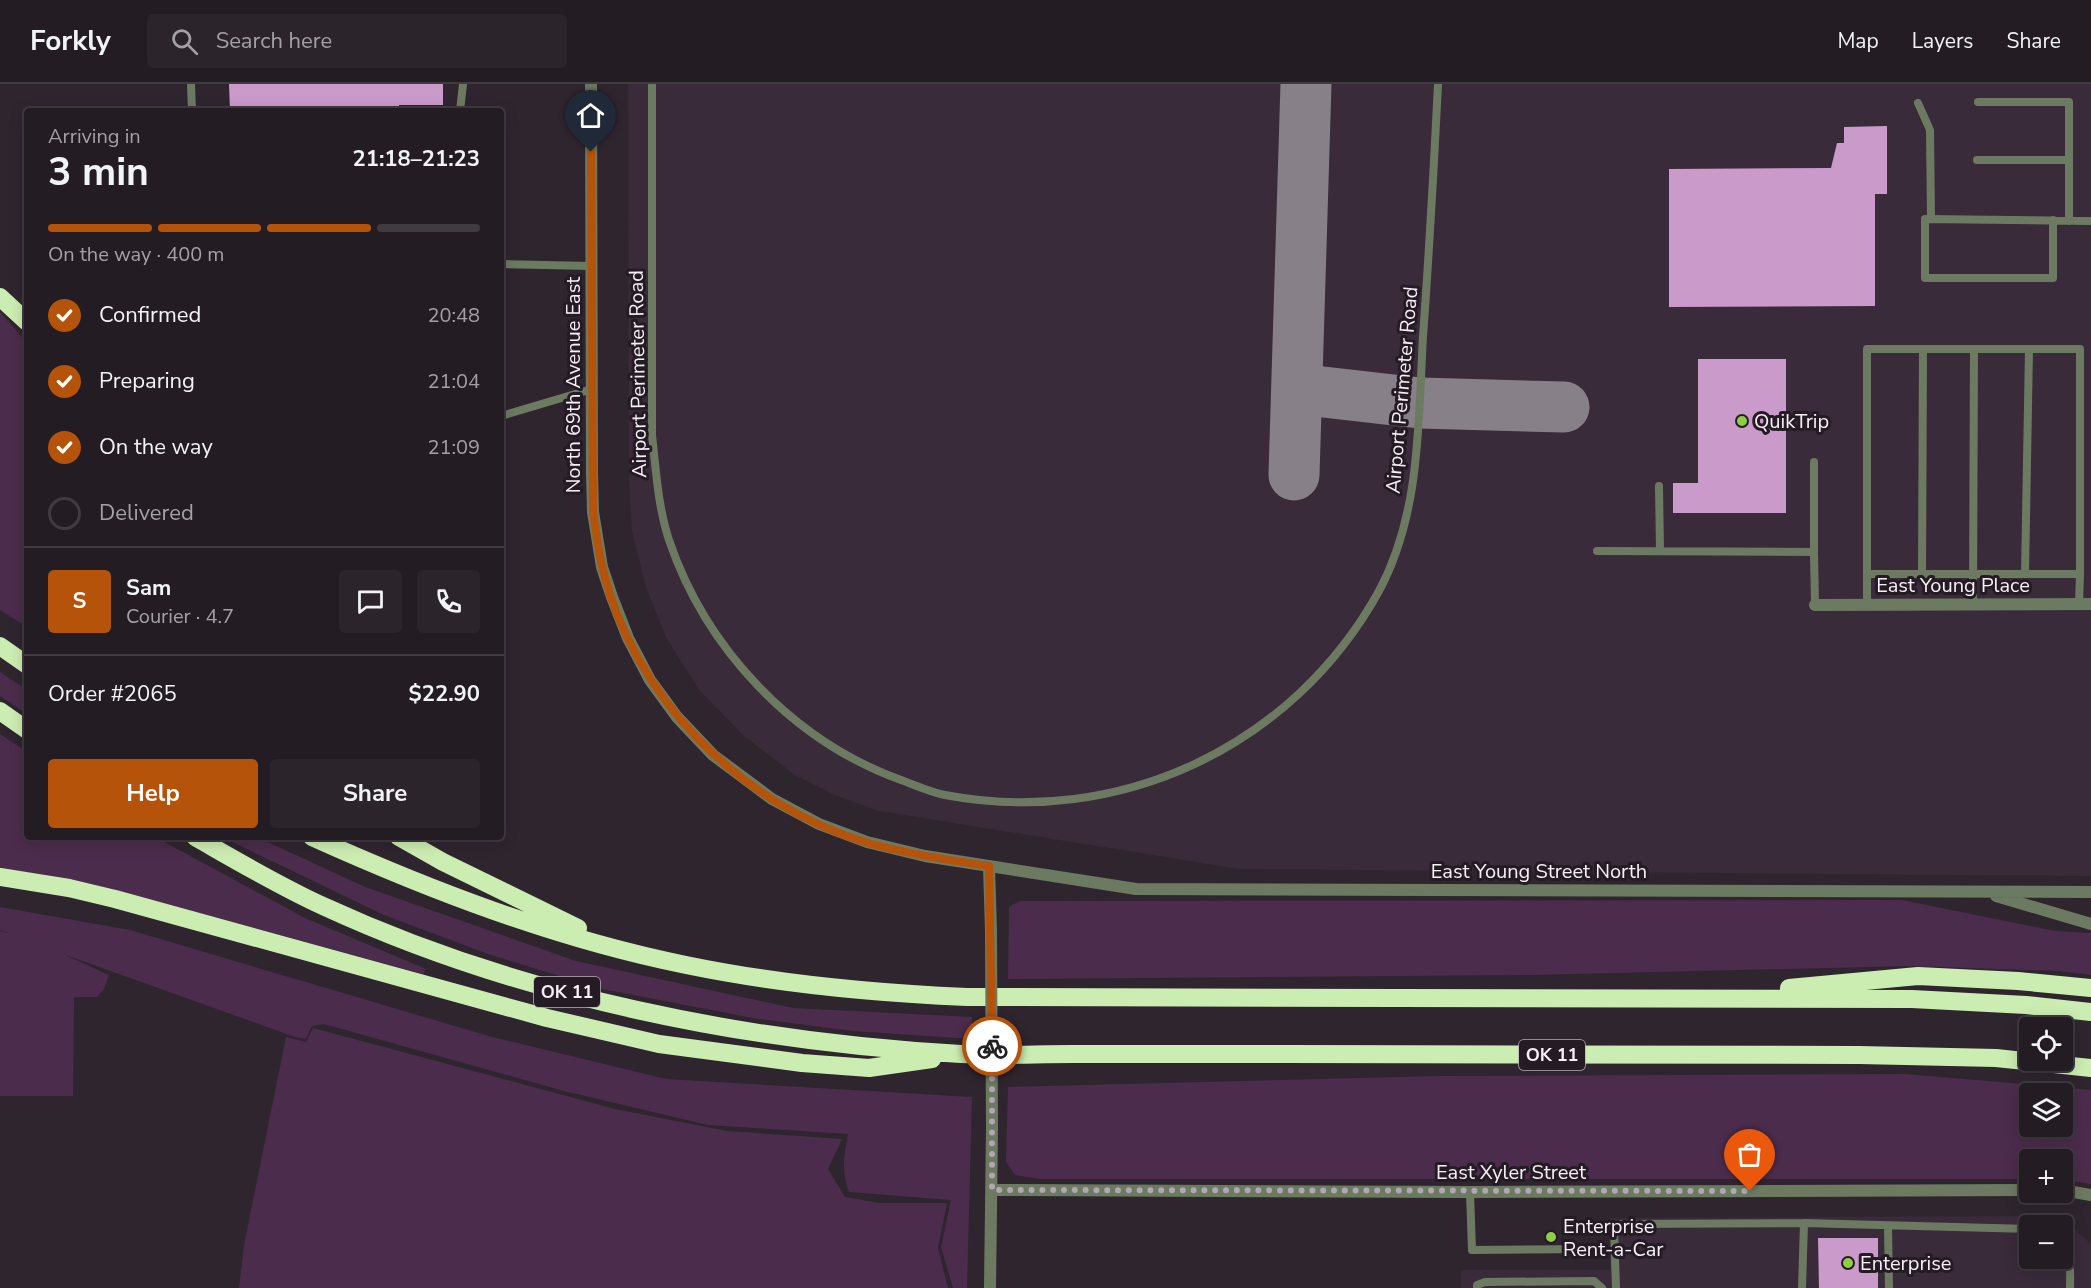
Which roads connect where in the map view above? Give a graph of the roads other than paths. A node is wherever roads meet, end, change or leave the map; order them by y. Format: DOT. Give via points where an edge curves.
graph roads {
  1 [pos="192,84"];
  2 [pos="463,84"];
  3 [pos="591,84"];
  4 [pos="652,84"];
  5 [pos="1438,84"];
  6 [pos="1977,102"];
  7 [pos="1918,103"];
  8 [pos="192,108"];
  9 [pos="460,108"];
  10 [pos="1977,160"];
  11 [pos="2069,160"];
  12 [pos="1931,219"];
  13 [pos="2053,220"];
  14 [pos="2069,221"];
  15 [pos="2091,221"];
  16 [pos="504,264"];
  17 [pos="592,266"];
  18 [pos="0,297"];
  19 [pos="24,319"];
  20 [pos="1923,349"];
  21 [pos="1974,349"];
  22 [pos="2029,349"];
  23 [pos="592,389"];
  24 [pos="504,415"];
  25 [pos="1814,462"];
  26 [pos="1659,486"];
  27 [pos="1597,551"];
  28 [pos="1660,551"];
  29 [pos="1814,552"];
  30 [pos="1867,574"];
  31 [pos="1922,574"];
  32 [pos="1973,574"];
  33 [pos="2025,574"];
  34 [pos="2080,574"];
  35 [pos="1973,604"];
  36 [pos="2085,604"];
  37 [pos="1815,605"];
  38 [pos="1867,605"];
  39 [pos="0,646"];
  40 [pos="24,663"];
  41 [pos="0,711"];
  42 [pos="24,728"];
  43 [pos="200,840"];
  44 [pos="319,840"];
  45 [pos="404,840"];
  46 [pos="989,866"];
  47 [pos="0,877"];
  48 [pos="1980,892"];
  49 [pos="2091,892"];
  50 [pos="2091,924"];
  51 [pos="620,949"];
  52 [pos="2091,988"];
  53 [pos="1674,998"];
  54 [pos="2091,1012"];
  55 [pos="965,1054"];
  56 [pos="2091,1068"];
  57 [pos="992,1190"];
  58 [pos="2019,1190"];
  59 [pos="1470,1192"];
  60 [pos="2073,1192"];
  61 [pos="2091,1195"];
  62 [pos="1804,1223"];
  63 [pos="1888,1226"];
  64 [pos="2019,1229"];
  65 [pos="1597,1249"];
  66 [pos="2070,1269"];
  67 [pos="990,1288"];
  68 [pos="1477,1288"];
  69 [pos="1602,1288"];
  70 [pos="1616,1288"];
  71 [pos="1802,1288"];
  72 [pos="1889,1288"];
  73 [pos="2070,1288"];
  1 -- 8 [label="lane"];
  2 -- 9 [label="lane"];
  3 -- 17 [label="street, North 69th Avenue East"];
  4 -- 5 [label="lane, Airport Perimeter Road" via="652,435 668,538 691,593 740,667 781,708 824,741 874,770 942,795 1029,804 1119,792 1174,775 1222,752 1278,711 1318,675 1350,638 1380,589 1400,541 1413,488"];
  6 -- 11 [label="lane" via="2069,102"];
  7 -- 12 [label="lane" via="1930,130"];
  10 -- 11 [label="lane"];
  11 -- 14 [label="lane"];
  12 -- 13 [label="lane"];
  12 -- 13 [label="lane" via="1925,219 1925,278 2053,278"];
  13 -- 14 [label="lane"];
  14 -- 15 [label="lane"];
  16 -- 17 [label="lane"];
  17 -- 23 [label="street, North 69th Avenue East"];
  18 -- 19 [label="highway"];
  20 -- 21 [label="lane"];
  20 -- 30 [label="lane" via="1867,349"];
  20 -- 31 [label="lane"];
  21 -- 22 [label="lane"];
  21 -- 32 [label="lane"];
  22 -- 33 [label="lane"];
  22 -- 34 [label="lane" via="2080,349"];
  23 -- 24 [label="lane"];
  23 -- 46 [label="street, North 69th Avenue East" via="593,512 602,567 628,638 650,680 678,717 713,755 742,778 819,824 867,842"];
  25 -- 29 [label="lane"];
  26 -- 28 [label="lane"];
  27 -- 28 [label="lane"];
  28 -- 29 [label="lane"];
  29 -- 37 [label="lane"];
  30 -- 31 [label="lane"];
  30 -- 38 [label="lane"];
  31 -- 32 [label="lane"];
  32 -- 33 [label="lane"];
  32 -- 35 [label="lane"];
  33 -- 34 [label="lane"];
  34 -- 36 [label="lane"];
  35 -- 36 [label="street, East Young Place"];
  35 -- 38 [label="street, East Young Place"];
  37 -- 38 [label="street, East Young Place"];
  39 -- 40 [label="highway"];
  41 -- 42 [label="highway"];
  43 -- 55 [label="highway, OK 11" via="326,907 405,940 584,997 711,1025 807,1040"];
  44 -- 51 [label="highway" via="457,898"];
  45 -- 51 [label="highway"];
  46 -- 48 [label="street, East Young Street North" via="1136,890"];
  46 -- 57 [label="street, bridge"];
  47 -- 55 [label="highway" via="115,899 547,1018 659,1044 869,1068"];
  48 -- 49 [label="street, East Young Street North"];
  48 -- 50 [label="street"];
  51 -- 53 [label="highway" via="778,980 967,997"];
  52 -- 53 [label="highway" via="1918,976"];
  53 -- 54 [label="highway" via="1912,999"];
  55 -- 56 [label="highway, OK 11" via="1859,1055 1996,1058"];
  57 -- 59 [label="street, East Xyler Street"];
  57 -- 67 [label="street"];
  58 -- 59 [label="street, East Xyler Street"];
  59 -- 65 [label="lane" via="1472,1250"];
  60 -- 61 [label="street"];
  62 -- 63 [label="lane"];
  62 -- 70 [label="lane" via="1618,1224 1614,1228"];
  62 -- 71 [label="lane"];
  63 -- 64 [label="lane"];
  63 -- 72 [label="lane"];
  66 -- 73 [label="lane"];
  68 -- 69 [label="lane" via="1485,1282 1594,1281"];
}
